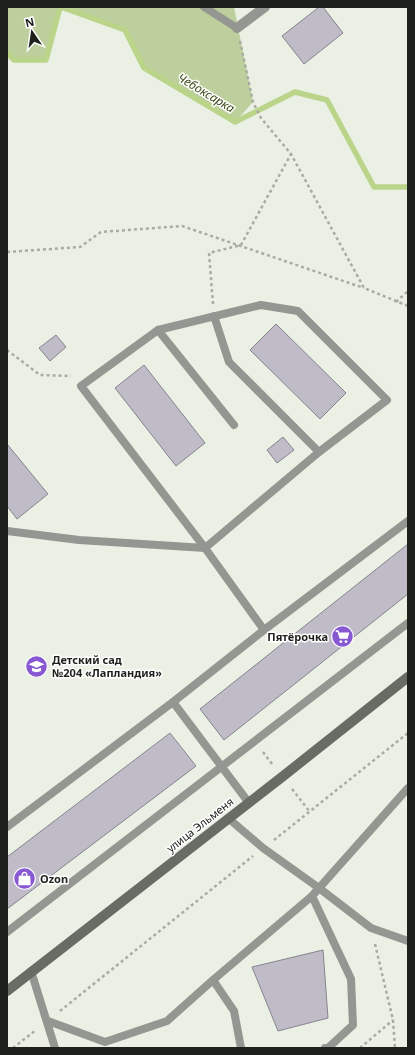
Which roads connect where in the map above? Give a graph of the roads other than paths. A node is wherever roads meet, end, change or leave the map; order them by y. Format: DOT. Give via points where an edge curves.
graph roads {
  1 [pos="204,7"];
  2 [pos="265,7"];
  3 [pos="237,28"];
  4 [pos="214,316"];
  5 [pos="158,330"];
  6 [pos="234,426"];
  7 [pos="319,452"];
  8 [pos="408,521"];
  9 [pos="7,531"];
  10 [pos="205,548"];
  11 [pos="408,623"];
  12 [pos="264,630"];
  13 [pos="408,677"];
  14 [pos="173,702"];
  15 [pos="220,766"];
  16 [pos="408,788"];
  17 [pos="249,802"];
  18 [pos="228,818"];
  19 [pos="7,827"];
  20 [pos="319,888"];
  21 [pos="312,896"];
  22 [pos="7,932"];
  23 [pos="408,941"];
  24 [pos="31,971"];
  25 [pos="213,980"];
  26 [pos="7,991"];
  27 [pos="48,1021"];
  28 [pos="106,1045"];
  29 [pos="55,1048"];
  30 [pos="241,1048"];
  31 [pos="325,1048"];
  1 -- 3 [label="lane"];
  2 -- 3 [label="street"];
  4 -- 5 [label="lane"];
  4 -- 7 [label="lane" via="229,362"];
  4 -- 7 [label="lane" via="261,304 298,311 387,400"];
  5 -- 6 [label="lane"];
  5 -- 10 [label="lane" via="81,386"];
  7 -- 10 [label="lane"];
  8 -- 12 [label="lane"];
  9 -- 10 [label="lane" via="79,540"];
  10 -- 12 [label="lane"];
  11 -- 15 [label="lane"];
  12 -- 14 [label="lane"];
  13 -- 17 [label="street, улица Эльменя"];
  14 -- 15 [label="lane"];
  14 -- 19 [label="lane"];
  15 -- 17 [label="lane"];
  15 -- 22 [label="lane"];
  16 -- 20 [label="lane"];
  17 -- 18 [label="street, улица Эльменя"];
  18 -- 20 [label="lane" via="263,848"];
  18 -- 24 [label="street, улица Эльменя"];
  20 -- 21 [label="lane"];
  20 -- 23 [label="lane" via="371,928"];
  21 -- 25 [label="lane"];
  21 -- 31 [label="lane" via="351,979 354,1025"];
  24 -- 26 [label="street, улица Эльменя"];
  24 -- 27 [label="lane"];
  25 -- 28 [label="lane" via="167,1021"];
  25 -- 30 [label="lane" via="234,1011"];
  27 -- 28 [label="lane"];
  27 -- 29 [label="lane"];
}
